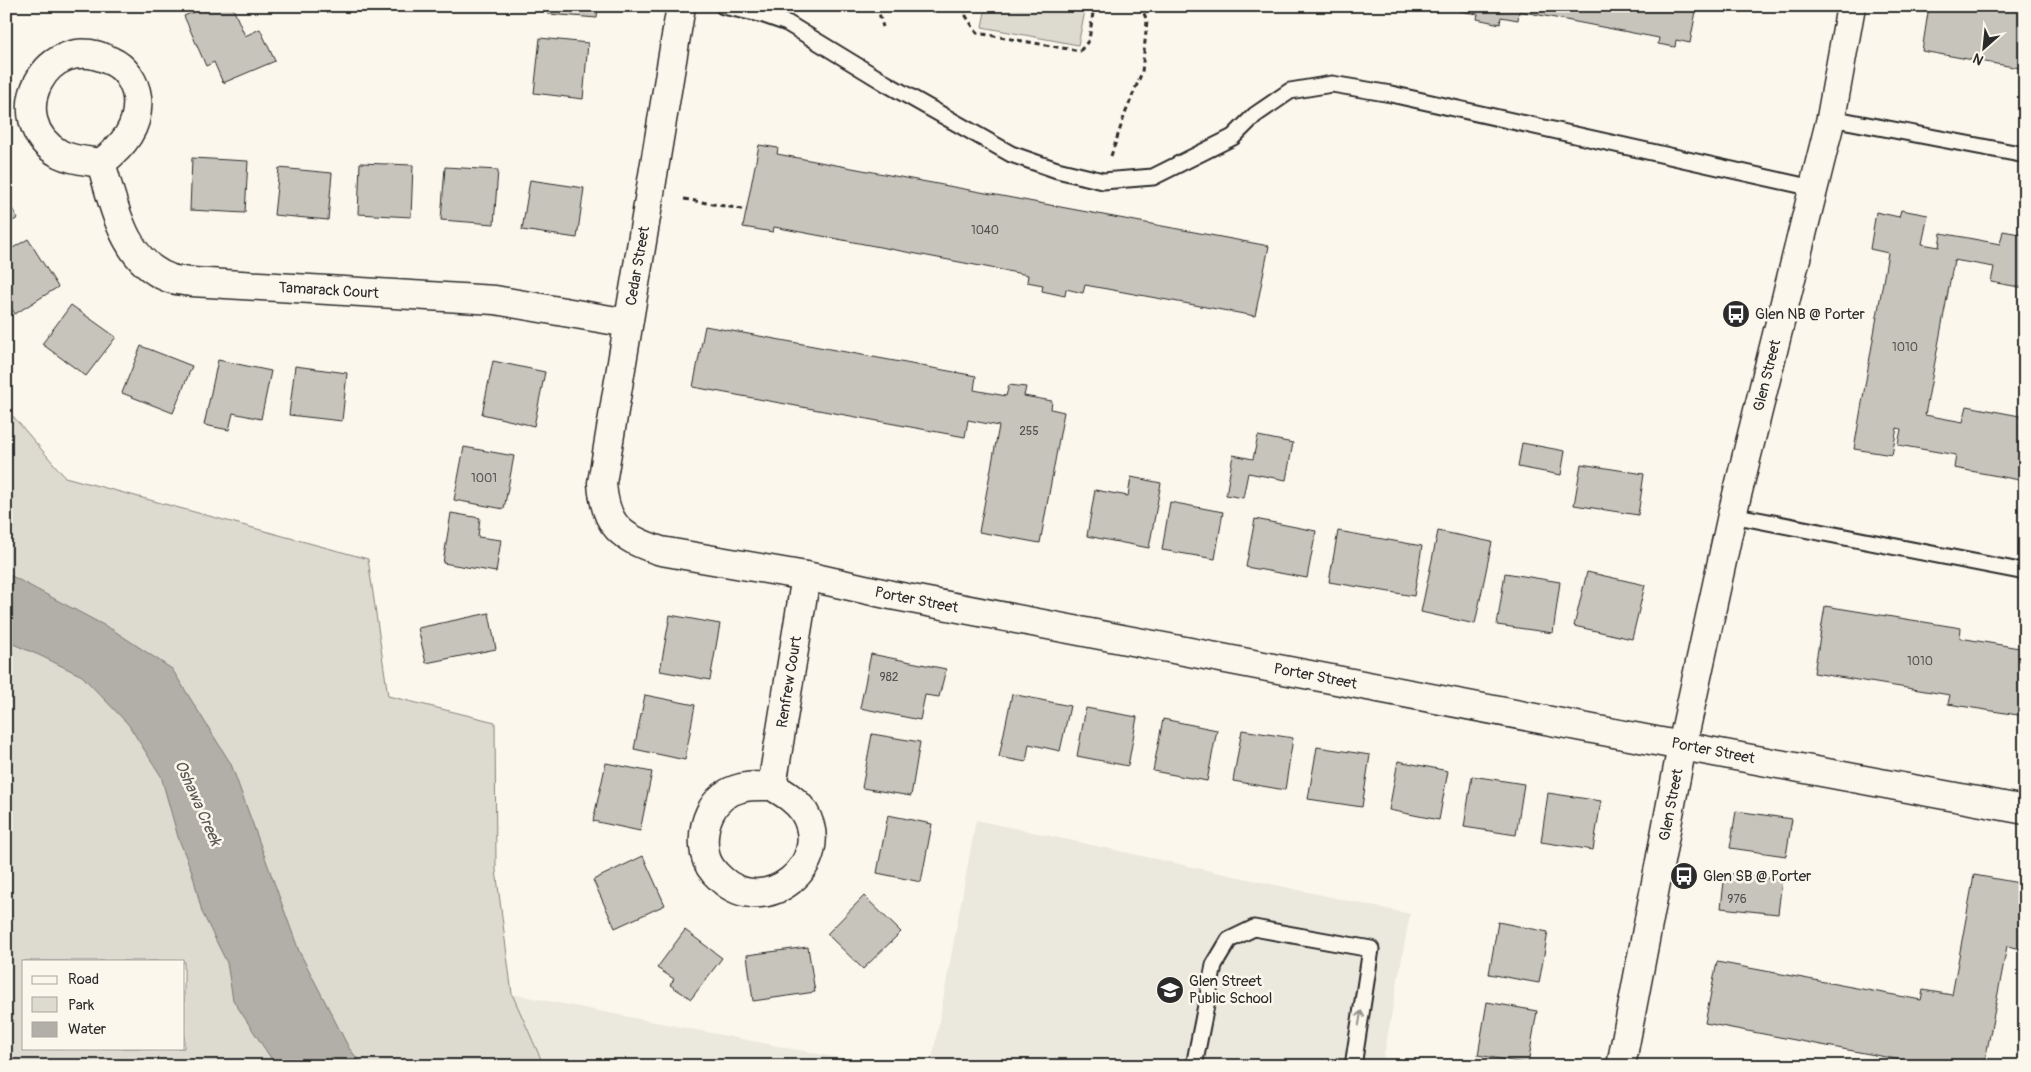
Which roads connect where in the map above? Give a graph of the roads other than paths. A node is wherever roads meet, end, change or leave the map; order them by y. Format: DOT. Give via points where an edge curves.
graph roads {
  1 [pos="681,6"];
  2 [pos="723,6"];
  3 [pos="1851,6"];
  4 [pos="1831,118"];
  5 [pos="2025,155"];
  6 [pos="101,164"];
  7 [pos="1814,188"];
  8 [pos="628,323"];
  9 [pos="1732,515"];
  10 [pos="614,524"];
  11 [pos="2025,572"];
  12 [pos="806,576"];
  13 [pos="1682,746"];
  14 [pos="772,786"];
  15 [pos="2025,810"];
  16 [pos="1194,1066"];
  17 [pos="1353,1066"];
  18 [pos="1621,1066"];
  1 -- 8 [label="street, Cedar Street"];
  2 -- 7 [label="lane" via="787,23 1011,154 1103,181 1153,177 1233,137 1256,115 1290,91 1332,84 1391,94"];
  3 -- 4 [label="street, Glen Street"];
  4 -- 5 [label="lane"];
  4 -- 7 [label="street, Glen Street"];
  6 -- 8 [label="street, Tamarack Court" via="122,231 136,253 168,278 496,300"];
  7 -- 9 [label="street, Glen Street"];
  8 -- 10 [label="street, Cedar Street" via="602,483 606,510"];
  9 -- 11 [label="lane"];
  9 -- 13 [label="street, Glen Street"];
  10 -- 12 [label="street, Porter Street" via="636,542 661,550"];
  12 -- 13 [label="street, Porter Street"];
  12 -- 14 [label="street, Renfrew Court"];
  13 -- 15 [label="street, Porter Street"];
  13 -- 18 [label="street, Glen Street"];
  17 -- 16 [label="lane, one-way" via="1371,949 1254,928 1229,940 1214,965"];
}
